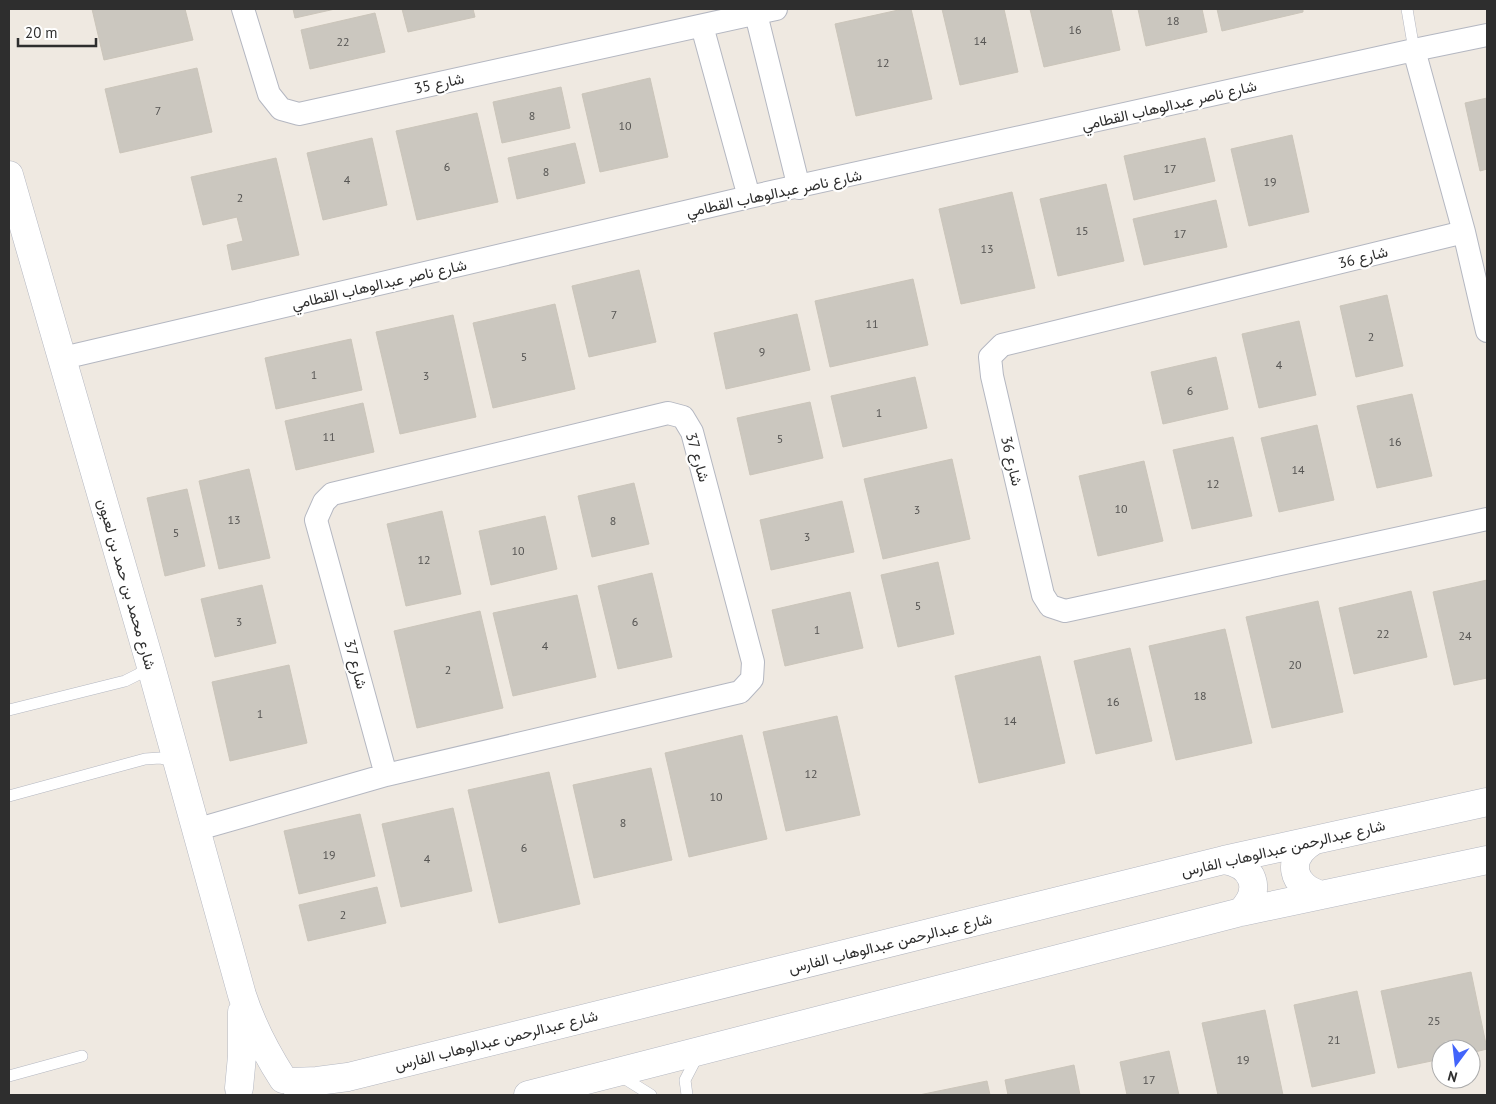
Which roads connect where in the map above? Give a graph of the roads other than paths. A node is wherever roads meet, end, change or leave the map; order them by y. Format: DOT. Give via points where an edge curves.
graph roads {
  1 [pos="243,9"];
  2 [pos="1406,9"];
  3 [pos="766,11"];
  4 [pos="702,26"];
  5 [pos="1487,36"];
  6 [pos="1414,50"];
  7 [pos="9,175"];
  8 [pos="799,188"];
  9 [pos="749,197"];
  10 [pos="1464,232"];
  11 [pos="1487,331"];
  12 [pos="63,358"];
  13 [pos="1487,519"];
  14 [pos="150,663"];
  15 [pos="9,710"];
  16 [pos="176,761"];
  17 [pos="386,775"];
  18 [pos="9,796"];
  19 [pos="1487,802"];
  20 [pos="195,830"];
  21 [pos="1313,841"];
  22 [pos="1224,860"];
  23 [pos="1487,860"];
  24 [pos="1322,894"];
  25 [pos="1241,912"];
  26 [pos="242,995"];
  27 [pos="700,1051"];
  28 [pos="82,1056"];
  29 [pos="616,1073"];
  30 [pos="9,1076"];
  31 [pos="295,1086"];
  32 [pos="235,1091"];
  33 [pos="528,1095"];
  34 [pos="650,1095"];
  35 [pos="687,1095"];
  1 -- 4 [label="street, شارع 35" via="269,94 281,109 299,114"];
  2 -- 6 [label="lane"];
  3 -- 4 [label="street, شارع 35"];
  3 -- 8 [label="street, شارع 35"];
  4 -- 9 [label="street"];
  5 -- 6 [label="street, شارع ناصر عبدالوهاب القطامي"];
  6 -- 8 [label="street, شارع ناصر عبدالوهاب القطامي"];
  6 -- 10 [label="street"];
  7 -- 12 [label="street, شارع محمد بن حمد بن لعبون"];
  8 -- 9 [label="street, شارع ناصر عبدالوهاب القطامي"];
  9 -- 12 [label="street, شارع ناصر عبدالوهاب القطامي"];
  10 -- 11 [label="street"];
  10 -- 13 [label="street, شارع 36" via="1002,344 990,357 1044,595 1050,606 1065,611"];
  12 -- 14 [label="street, شارع محمد بن حمد بن لعبون"];
  14 -- 15 [label="lane" via="125,681"];
  14 -- 16 [label="street, شارع محمد بن حمد بن لعبون"];
  16 -- 18 [label="lane" via="144,759"];
  16 -- 20 [label="street, شارع محمد بن حمد بن لعبون"];
  17 -- 17 [label="street, شارع 37" via="316,520 324,502 332,494 668,413 683,417 692,432 752,662 752,679 740,692"];
  17 -- 20 [label="street, شارع 37"];
  19 -- 21 [label="street, شارع عبدالرحمن عبدالوهاب الفارس"];
  20 -- 26 [label="street, شارع محمد بن حمد بن لعبون"];
  21 -- 22 [label="street, شارع عبدالرحمن عبدالوهاب الفارس"];
  21 -- 24 [label="street" via="1297,856 1296,877 1312,892"];
  22 -- 25 [label="street" via="1243,867 1250,875 1252,895"];
  22 -- 31 [label="street, شارع عبدالرحمن عبدالوهاب الفارس" via="348,1076"];
  23 -- 24 [label="street"];
  24 -- 25 [label="street"];
  25 -- 27 [label="street"];
  26 -- 31 [label="street, شارع محمد بن حمد بن لعبون" via="266,1053"];
  26 -- 32 [label="street, شارع محمد بن حمد بن لعبون" via="243,1026"];
  27 -- 29 [label="street"];
  27 -- 35 [label="lane" via="685,1080"];
  28 -- 30 [label="lane"];
  29 -- 33 [label="street"];
  29 -- 34 [label="lane"];
  31 -- 32 [label="street, شارع عبدالرحمن عبدالوهاب الفارس" via="268,1078 252,1080"];
}
